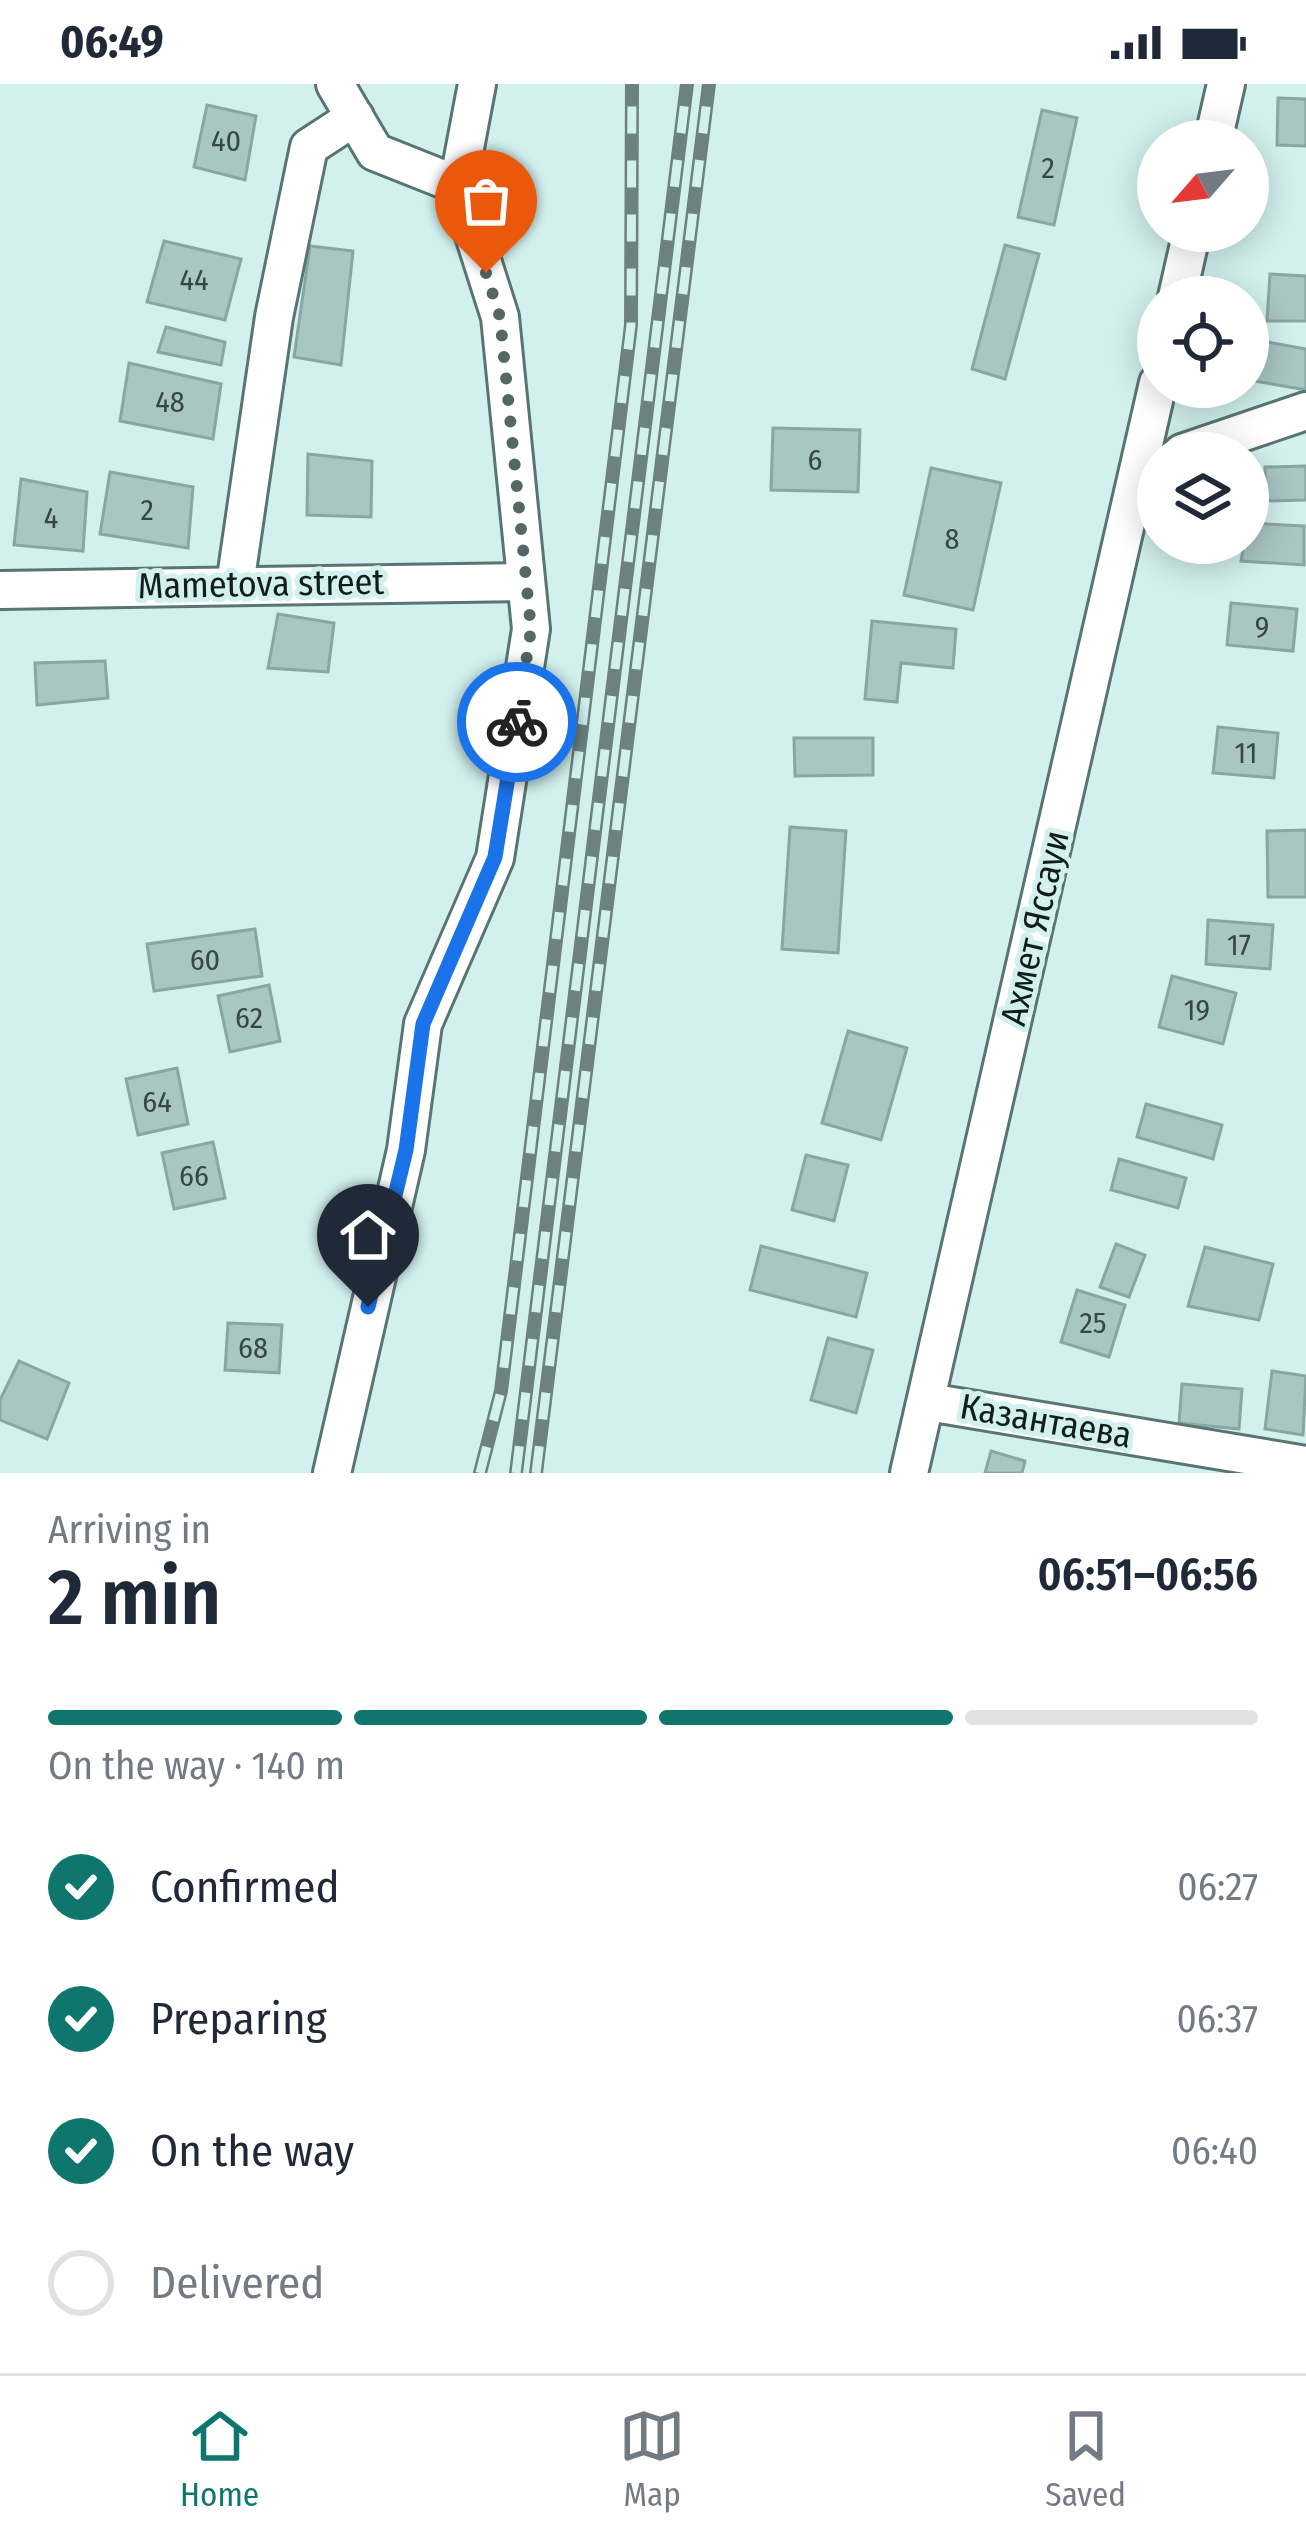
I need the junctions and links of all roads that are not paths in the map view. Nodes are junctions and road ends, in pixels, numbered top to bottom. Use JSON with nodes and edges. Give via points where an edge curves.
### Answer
{"nodes":[{"id":1,"x":335,"y":84,"type":"edge"},
{"id":2,"x":1226,"y":84,"type":"edge"},
{"id":3,"x":476,"y":88,"type":"edge"},
{"id":4,"x":355,"y":117,"type":"junction"},
{"id":5,"x":1218,"y":120,"type":"edge"},
{"id":6,"x":458,"y":185,"type":"junction"},
{"id":7,"x":1306,"y":411,"type":"edge"},
{"id":8,"x":1244,"y":432,"type":"edge"},
{"id":9,"x":1137,"y":512,"type":"edge"},
{"id":10,"x":522,"y":582,"type":"junction"},
{"id":11,"x":236,"y":585,"type":"junction"},
{"id":12,"x":0,"y":590,"type":"edge"},
{"id":13,"x":928,"y":1402,"type":"junction"},
{"id":14,"x":1306,"y":1465,"type":"edge"},
{"id":15,"x":332,"y":1473,"type":"edge"},
{"id":16,"x":909,"y":1473,"type":"edge"}],
"edges":[{"from":1,"to":4,"type":"street"},
{"from":2,"to":5,"type":"street"},
{"from":3,"to":6,"type":"street"},
{"from":4,"to":6,"type":"street","via":[[376,152]]},
{"from":4,"to":11,"type":"street","via":[[309,147],[274,317]]},
{"from":6,"to":10,"type":"street","via":[[500,317]]},
{"from":7,"to":8,"type":"street"},
{"from":9,"to":13,"type":"street","name":"Ахмет Яссауи"},
{"from":10,"to":11,"type":"street","name":"Mametova street"},
{"from":10,"to":15,"type":"street","via":[[531,629],[495,857],[423,1024],[406,1150]]},
{"from":11,"to":12,"type":"street","name":"Mametova street"},
{"from":13,"to":14,"type":"street","name":"Казантаева"},
{"from":13,"to":16,"type":"street","name":"Ахмет Яссауи"}]}
